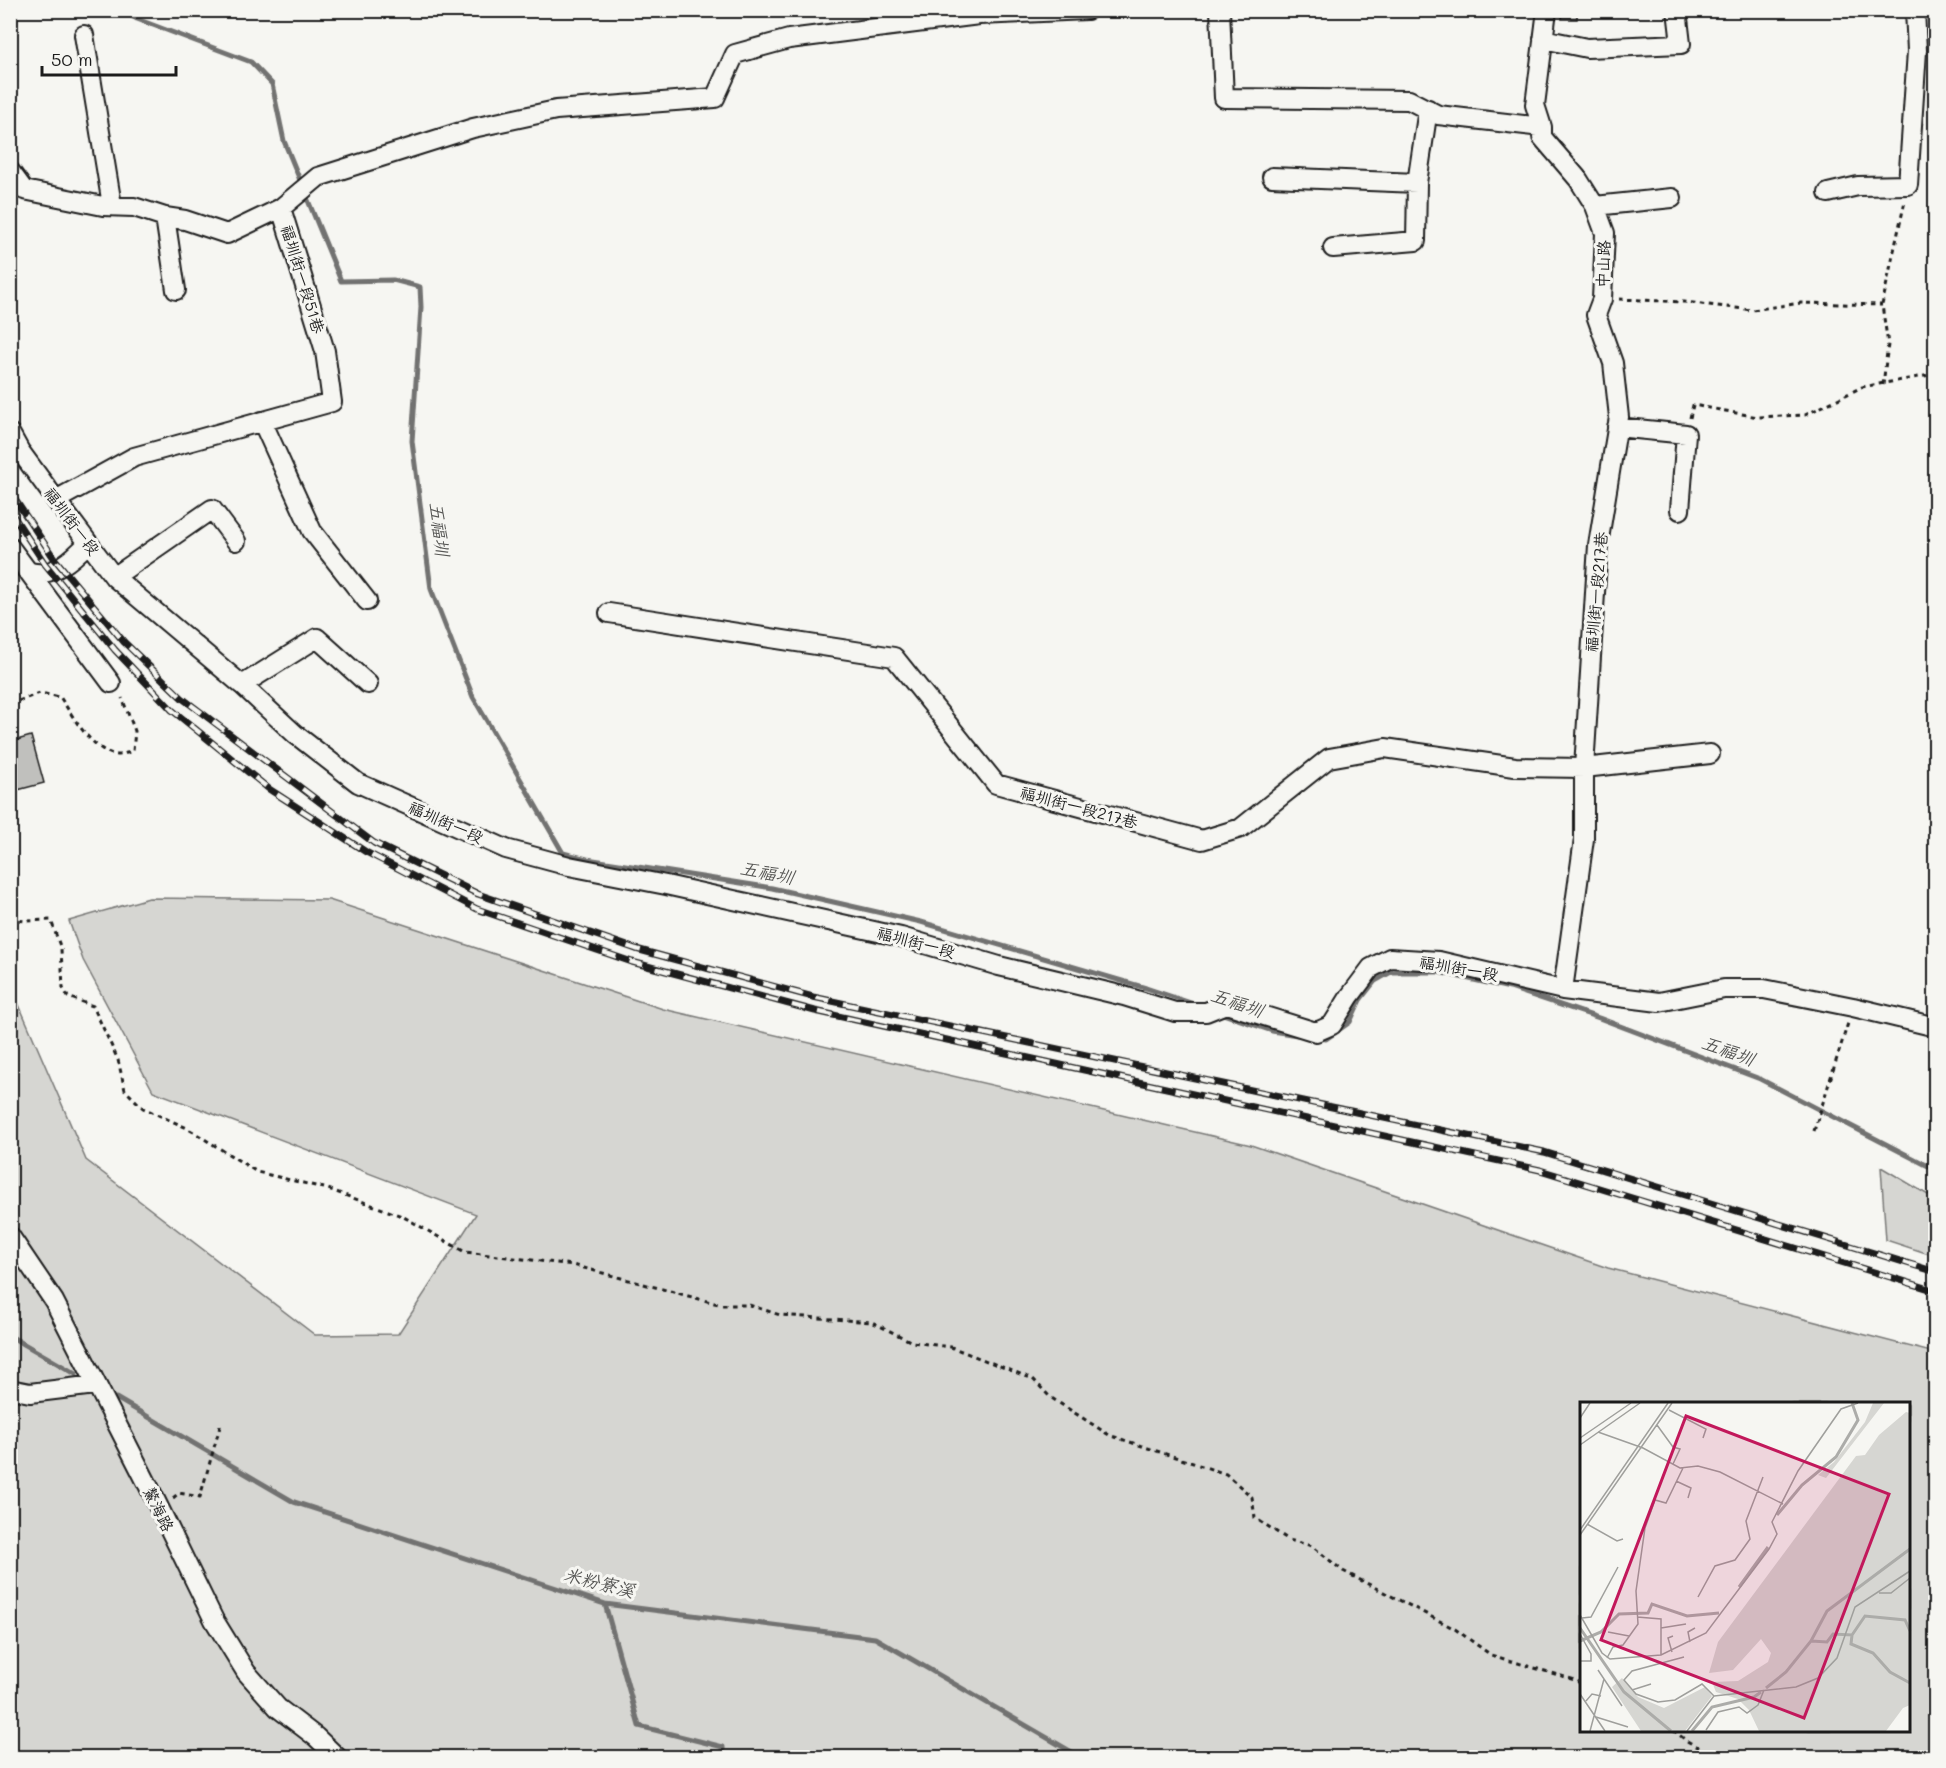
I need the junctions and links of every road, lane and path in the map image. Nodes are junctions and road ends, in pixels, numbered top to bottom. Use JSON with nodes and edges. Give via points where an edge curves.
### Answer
{"nodes":[{"id":1,"x":1087,"y":10,"type":"edge"},
{"id":2,"x":1220,"y":10,"type":"edge"},
{"id":3,"x":1547,"y":10,"type":"edge"},
{"id":4,"x":1677,"y":10,"type":"edge"},
{"id":5,"x":1915,"y":10,"type":"edge"},
{"id":6,"x":84,"y":35,"type":"dead end"},
{"id":7,"x":1543,"y":39,"type":"junction"},
{"id":8,"x":1428,"y":110,"type":"junction"},
{"id":9,"x":1542,"y":127,"type":"junction"},
{"id":10,"x":10,"y":171,"type":"edge"},
{"id":11,"x":1272,"y":177,"type":"dead end"},
{"id":12,"x":1417,"y":183,"type":"junction"},
{"id":13,"x":1908,"y":184,"type":"junction"},
{"id":14,"x":1828,"y":193,"type":"dead end"},
{"id":15,"x":1672,"y":198,"type":"dead end"},
{"id":16,"x":112,"y":205,"type":"junction"},
{"id":17,"x":1595,"y":206,"type":"junction"},
{"id":18,"x":281,"y":208,"type":"junction"},
{"id":19,"x":165,"y":217,"type":"junction"},
{"id":20,"x":1334,"y":248,"type":"dead end"},
{"id":21,"x":176,"y":290,"type":"dead end"},
{"id":22,"x":1602,"y":298,"type":"junction"},
{"id":23,"x":1882,"y":305,"type":"junction"},
{"id":24,"x":1935,"y":374,"type":"edge"},
{"id":25,"x":1883,"y":385,"type":"junction"},
{"id":26,"x":262,"y":421,"type":"junction"},
{"id":27,"x":1618,"y":422,"type":"junction"},
{"id":28,"x":10,"y":433,"type":"edge"},
{"id":29,"x":1686,"y":434,"type":"junction"},
{"id":30,"x":56,"y":500,"type":"junction"},
{"id":31,"x":1680,"y":510,"type":"dead end"},
{"id":32,"x":236,"y":541,"type":"dead end"},
{"id":33,"x":88,"y":543,"type":"junction"},
{"id":34,"x":10,"y":547,"type":"edge"},
{"id":35,"x":26,"y":570,"type":"junction"},
{"id":36,"x":114,"y":577,"type":"junction"},
{"id":37,"x":367,"y":601,"type":"dead end"},
{"id":38,"x":609,"y":613,"type":"dead end"},
{"id":39,"x":111,"y":683,"type":"joint"},
{"id":40,"x":368,"y":684,"type":"dead end"},
{"id":41,"x":242,"y":685,"type":"junction"},
{"id":42,"x":10,"y":704,"type":"edge"},
{"id":43,"x":1710,"y":754,"type":"dead end"},
{"id":44,"x":1584,"y":768,"type":"junction"},
{"id":45,"x":10,"y":919,"type":"edge"},
{"id":46,"x":1563,"y":990,"type":"junction"},
{"id":47,"x":1853,"y":1007,"type":"junction"},
{"id":48,"x":1935,"y":1027,"type":"edge"},
{"id":49,"x":1935,"y":1066,"type":"edge"},
{"id":50,"x":1930,"y":1078,"type":"dead end"},
{"id":51,"x":1814,"y":1131,"type":"dead end"},
{"id":52,"x":10,"y":1236,"type":"edge"},
{"id":53,"x":95,"y":1385,"type":"junction"},
{"id":54,"x":10,"y":1389,"type":"edge"},
{"id":55,"x":221,"y":1423,"type":"dead end"},
{"id":56,"x":172,"y":1500,"type":"dead end"},
{"id":57,"x":1580,"y":1683,"type":"edge"},
{"id":58,"x":1674,"y":1732,"type":"edge"},
{"id":59,"x":338,"y":1758,"type":"edge"},
{"id":60,"x":1718,"y":1758,"type":"edge"}],
"edges":[{"from":1,"to":18,"type":"street","via":[[979,15],[789,39],[735,54],[715,98],[556,110],[472,128],[318,177]]},
{"from":2,"to":8,"type":"street","via":[[1224,98],[1408,100]]},
{"from":3,"to":7,"type":"street","name":"中山路"},
{"from":4,"to":7,"type":"street","via":[[1681,44],[1587,48]]},
{"from":5,"to":13,"type":"street","via":[[1917,51]]},
{"from":6,"to":16,"type":"street"},
{"from":7,"to":9,"type":"street","name":"中山路","via":[[1535,105]]},
{"from":8,"to":9,"type":"street","via":[[1438,115]]},
{"from":8,"to":12,"type":"street"},
{"from":9,"to":17,"type":"street","name":"中山路","via":[[1542,136]]},
{"from":10,"to":16,"type":"street","name":"福圳街一段51巷","via":[[24,190]]},
{"from":11,"to":12,"type":"street"},
{"from":12,"to":20,"type":"street","via":[[1416,242]]},
{"from":13,"to":14,"type":"street","via":[[1858,186]]},
{"from":13,"to":23,"type":"path"},
{"from":15,"to":17,"type":"street"},
{"from":16,"to":19,"type":"street","name":"福圳街一段51巷"},
{"from":17,"to":22,"type":"street","name":"中山路","via":[[1605,233]]},
{"from":18,"to":19,"type":"street","name":"福圳街一段51巷","via":[[227,234]]},
{"from":18,"to":26,"type":"street","name":"福圳街一段51巷","via":[[325,351],[332,402]]},
{"from":19,"to":21,"type":"street"},
{"from":22,"to":23,"type":"path","via":[[1752,310],[1801,303]]},
{"from":22,"to":27,"type":"street","name":"中山路","via":[[1596,315],[1613,363]]},
{"from":23,"to":25,"type":"path","via":[[1888,344]]},
{"from":24,"to":25,"type":"path"},
{"from":25,"to":29,"type":"path","via":[[1862,387],[1805,416],[1758,417],[1693,405]]},
{"from":26,"to":30,"type":"street","name":"福圳街一段51巷","via":[[134,457]]},
{"from":26,"to":37,"type":"street","via":[[312,531]]},
{"from":27,"to":29,"type":"street"},
{"from":27,"to":44,"type":"street","name":"福圳街一段217巷","via":[[1598,545]]},
{"from":28,"to":30,"type":"street","name":"福圳街一段"},
{"from":29,"to":31,"type":"street"},
{"from":30,"to":33,"type":"street","name":"福圳街一段"},
{"from":32,"to":36,"type":"street","via":[[212,509]]},
{"from":33,"to":35,"type":"street","via":[[73,559],[45,573]]},
{"from":33,"to":36,"type":"street","name":"福圳街一段"},
{"from":34,"to":35,"type":"street"},
{"from":35,"to":39,"type":"street"},
{"from":36,"to":41,"type":"street","name":"福圳街一段"},
{"from":38,"to":44,"type":"street","name":"福圳街一段217巷","via":[[894,657],[996,784],[1202,840],[1241,828],[1329,758],[1384,748],[1515,767]]},
{"from":39,"to":42,"type":"path","via":[[121,695],[135,731],[133,751],[120,755],[102,750],[81,729],[60,697],[40,693]]},
{"from":40,"to":41,"type":"street","via":[[317,638]]},
{"from":41,"to":46,"type":"street","name":"福圳街一段","via":[[295,734],[358,783],[506,849],[901,938],[1175,1012],[1206,1011],[1226,1004],[1316,1032],[1332,1025],[1371,969],[1390,958],[1439,961]]},
{"from":43,"to":44,"type":"street","name":"福圳街一段217巷"},
{"from":44,"to":46,"type":"street","name":"福圳街一段217巷","via":[[1584,839]]},
{"from":45,"to":57,"type":"path","via":[[51,920],[61,949],[63,988],[68,998],[93,1006],[118,1060],[125,1090],[143,1108],[187,1128],[257,1172],[328,1189],[402,1216],[465,1252],[573,1265],[722,1305],[749,1305],[780,1315],[872,1322],[912,1342],[951,1347],[1033,1379],[1050,1397],[1109,1435],[1226,1474],[1252,1497],[1256,1518],[1289,1540],[1312,1546],[1343,1571],[1455,1629],[1491,1655]]},
{"from":46,"to":47,"type":"street","name":"福圳街一段","via":[[1659,1002],[1724,989],[1764,989]]},
{"from":47,"to":48,"type":"street","name":"福圳街一段"},
{"from":47,"to":51,"type":"path"},
{"from":49,"to":50,"type":"path"},
{"from":52,"to":53,"type":"street","name":"鰲海路","via":[[54,1301]]},
{"from":53,"to":54,"type":"street","via":[[30,1393]]},
{"from":53,"to":59,"type":"street","name":"鰲海路","via":[[214,1620],[246,1672],[278,1708]]},
{"from":55,"to":56,"type":"path","via":[[200,1497],[179,1493]]},
{"from":58,"to":60,"type":"path"}]}
